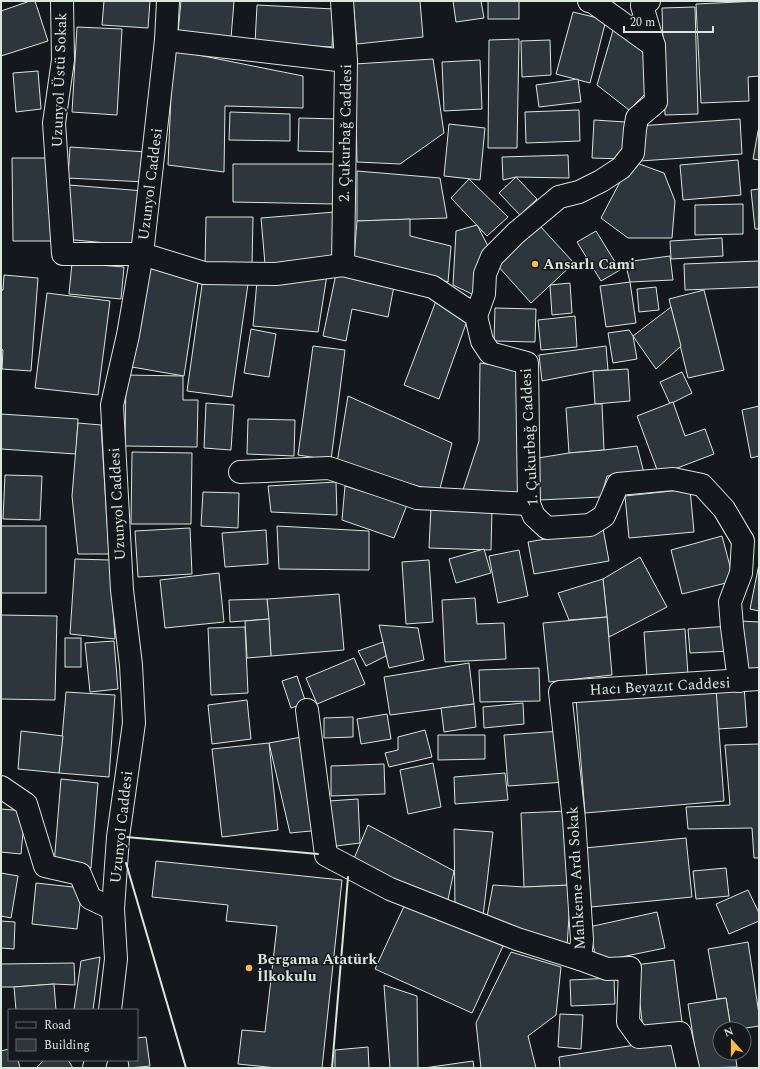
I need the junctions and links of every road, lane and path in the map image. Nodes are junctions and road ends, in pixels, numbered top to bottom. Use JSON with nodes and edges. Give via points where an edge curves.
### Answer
{"nodes":[{"id":1,"x":62,"y":1,"type":"edge"},
{"id":2,"x":168,"y":1,"type":"edge"},
{"id":3,"x":342,"y":1,"type":"edge"},
{"id":4,"x":589,"y":1,"type":"edge"},
{"id":5,"x":649,"y":1,"type":"edge"},
{"id":6,"x":166,"y":40,"type":"junction"},
{"id":7,"x":654,"y":46,"type":"junction"},
{"id":8,"x":346,"y":61,"type":"junction"},
{"id":9,"x":142,"y":254,"type":"junction"},
{"id":10,"x":343,"y":265,"type":"junction"},
{"id":11,"x":476,"y":316,"type":"junction"},
{"id":12,"x":240,"y":472,"type":"dead end"},
{"id":13,"x":529,"y":504,"type":"junction"},
{"id":14,"x":749,"y":680,"type":"edge"},
{"id":15,"x":560,"y":692,"type":"joint"},
{"id":16,"x":307,"y":710,"type":"dead end"},
{"id":17,"x":1,"y":787,"type":"edge"},
{"id":18,"x":113,"y":909,"type":"junction"},
{"id":19,"x":580,"y":959,"type":"junction"},
{"id":20,"x":110,"y":1009,"type":"edge"},
{"id":21,"x":688,"y":1068,"type":"edge"}],
"edges":[{"from":1,"to":9,"type":"street","name":"Uzunyol Üstü Sokak","via":[[63,60],[54,123],[63,254]]},
{"from":2,"to":6,"type":"street","name":"Uzunyol Caddesi"},
{"from":3,"to":8,"type":"street","name":"2. Çukurbağ Caddesi"},
{"from":4,"to":7,"type":"street"},
{"from":5,"to":7,"type":"street","via":[[642,6]]},
{"from":6,"to":8,"type":"street"},
{"from":6,"to":9,"type":"street","name":"Uzunyol Caddesi"},
{"from":7,"to":11,"type":"street","via":[[656,102],[637,118],[633,152],[621,168],[600,181],[579,192],[559,197],[492,257],[485,274],[484,294]]},
{"from":8,"to":10,"type":"street","name":"2. Çukurbağ Caddesi"},
{"from":9,"to":10,"type":"street","via":[[204,273],[276,274]]},
{"from":9,"to":18,"type":"street","name":"Uzunyol Caddesi","via":[[128,335],[112,405],[122,590],[131,665],[134,723],[118,837]]},
{"from":10,"to":11,"type":"street","via":[[433,287]]},
{"from":11,"to":13,"type":"street","name":"1. Çukurbağ Caddesi","via":[[482,340],[490,353],[527,363]]},
{"from":12,"to":13,"type":"street","via":[[329,468],[417,498]]},
{"from":13,"to":14,"type":"street","name":"1. Çukurbağ Caddesi","via":[[534,516],[547,528],[590,525],[604,516],[618,484],[673,479],[702,485],[724,509],[743,541],[741,573],[730,602]]},
{"from":14,"to":15,"type":"street","name":"Hacı Beyazıt Caddesi"},
{"from":15,"to":19,"type":"street","name":"Mahkeme Ardı Sokak","via":[[574,819],[582,940]]},
{"from":16,"to":19,"type":"street","via":[[326,855],[390,889],[517,939]]},
{"from":17,"to":18,"type":"street","via":[[26,804],[45,866],[80,874],[90,898]]},
{"from":18,"to":20,"type":"street","name":"Uzunyol Caddesi","via":[[116,959]]},
{"from":19,"to":21,"type":"street","name":"Mahkeme Ardı Sokak","via":[[607,969],[630,968],[628,1022],[639,1037],[680,1033]]}]}
